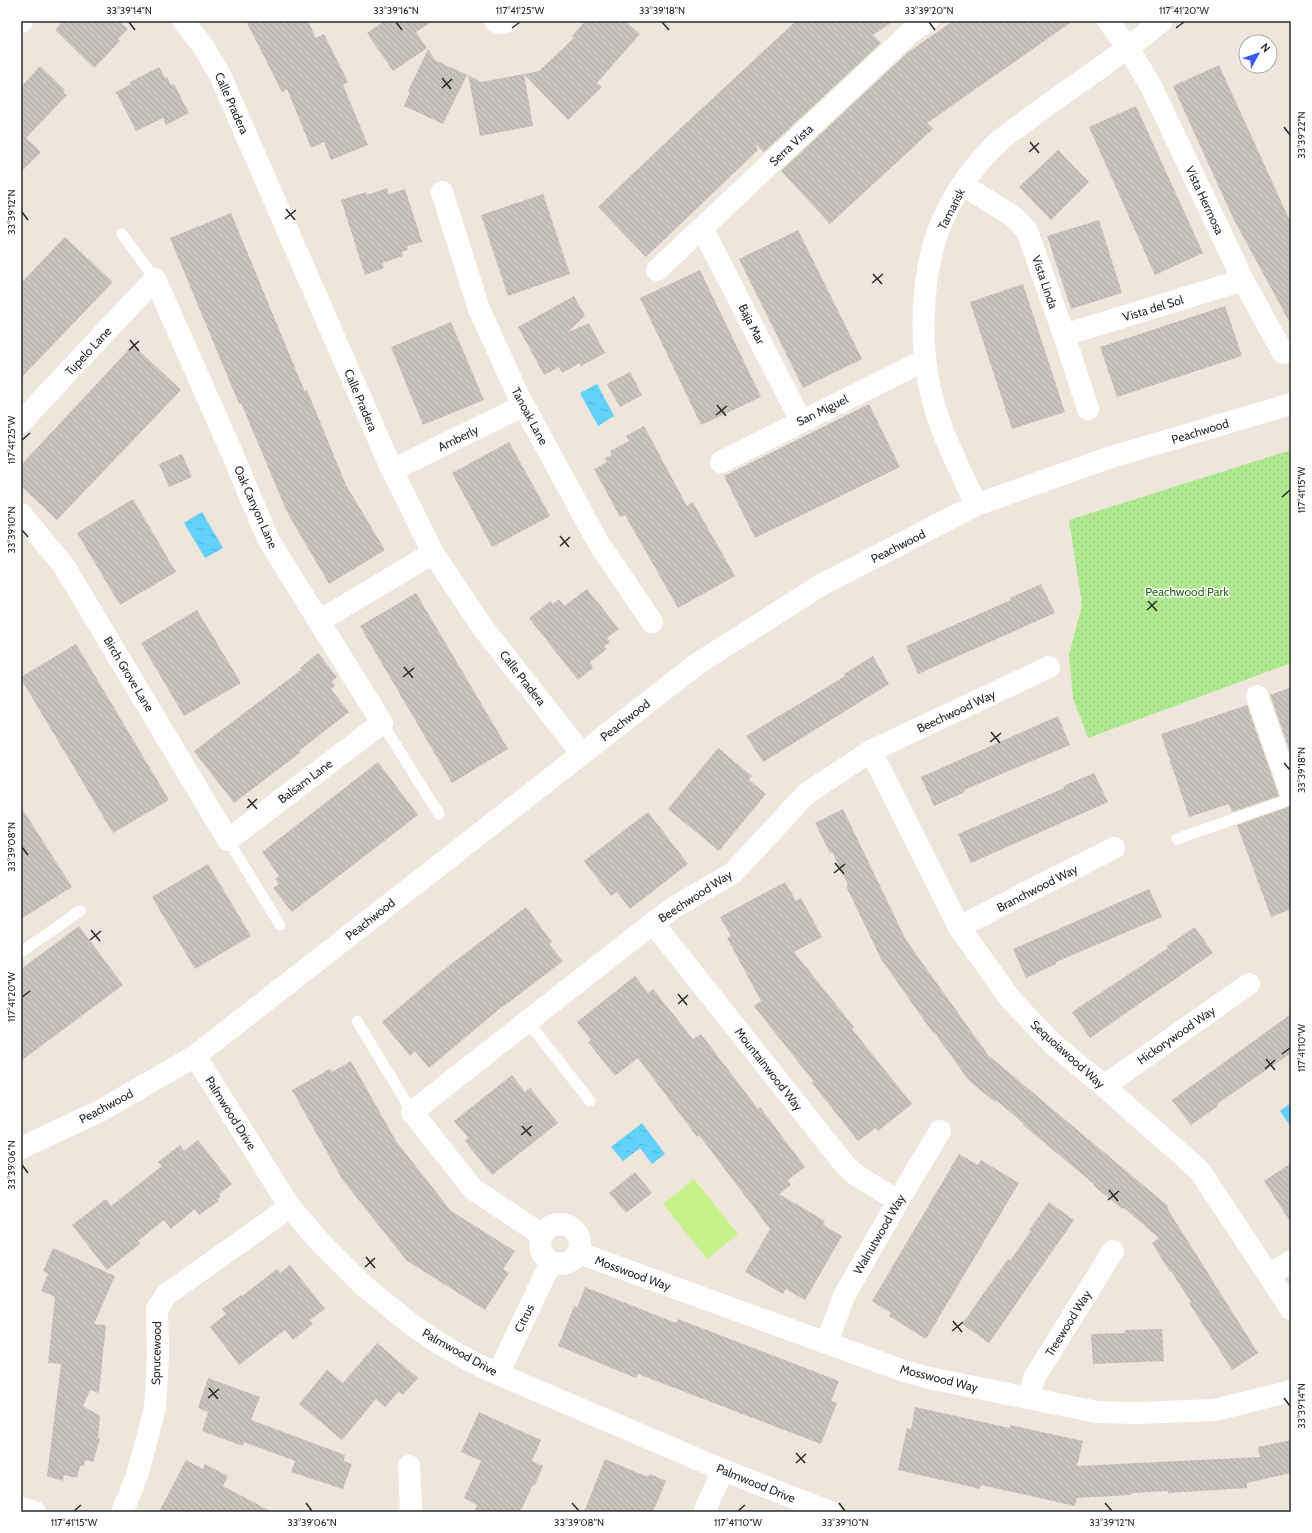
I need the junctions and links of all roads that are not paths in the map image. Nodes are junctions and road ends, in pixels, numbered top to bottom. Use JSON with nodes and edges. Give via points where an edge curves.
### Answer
{"nodes":[{"id":1,"x":183,"y":21,"type":"edge"},
{"id":2,"x":927,"y":21,"type":"edge"},
{"id":3,"x":1108,"y":21,"type":"edge"},
{"id":4,"x":1162,"y":21,"type":"edge"},
{"id":5,"x":1128,"y":48,"type":"junction"},
{"id":6,"x":963,"y":185,"type":"junction"},
{"id":7,"x":442,"y":192,"type":"dead end"},
{"id":8,"x":702,"y":228,"type":"junction"},
{"id":9,"x":122,"y":234,"type":"dead end"},
{"id":10,"x":657,"y":270,"type":"dead end"},
{"id":11,"x":155,"y":279,"type":"junction"},
{"id":12,"x":1242,"y":280,"type":"junction"},
{"id":13,"x":1064,"y":335,"type":"junction"},
{"id":14,"x":1283,"y":352,"type":"dead end"},
{"id":15,"x":925,"y":360,"type":"junction"},
{"id":16,"x":1291,"y":404,"type":"edge"},
{"id":17,"x":523,"y":406,"type":"junction"},
{"id":18,"x":1088,"y":409,"type":"dead end"},
{"id":19,"x":801,"y":421,"type":"junction"},
{"id":20,"x":21,"y":422,"type":"edge"},
{"id":21,"x":721,"y":462,"type":"dead end"},
{"id":22,"x":392,"y":470,"type":"junction"},
{"id":23,"x":976,"y":505,"type":"junction"},
{"id":24,"x":21,"y":514,"type":"edge"},
{"id":25,"x":433,"y":553,"type":"junction"},
{"id":26,"x":319,"y":621,"type":"junction"},
{"id":27,"x":652,"y":622,"type":"dead end"},
{"id":28,"x":1049,"y":667,"type":"dead end"},
{"id":29,"x":1257,"y":696,"type":"dead end"},
{"id":30,"x":382,"y":723,"type":"junction"},
{"id":31,"x":871,"y":750,"type":"junction"},
{"id":32,"x":582,"y":754,"type":"junction"},
{"id":33,"x":1291,"y":792,"type":"edge"},
{"id":34,"x":1291,"y":799,"type":"edge"},
{"id":35,"x":439,"y":814,"type":"dead end"},
{"id":36,"x":1177,"y":839,"type":"dead end"},
{"id":37,"x":228,"y":840,"type":"junction"},
{"id":38,"x":1114,"y":848,"type":"dead end"},
{"id":39,"x":80,"y":910,"type":"dead end"},
{"id":40,"x":653,"y":923,"type":"junction"},
{"id":41,"x":280,"y":925,"type":"dead end"},
{"id":42,"x":959,"y":927,"type":"junction"},
{"id":43,"x":21,"y":952,"type":"edge"},
{"id":44,"x":1249,"y":984,"type":"dead end"},
{"id":45,"x":357,"y":1021,"type":"dead end"},
{"id":46,"x":528,"y":1022,"type":"junction"},
{"id":47,"x":195,"y":1056,"type":"junction"},
{"id":48,"x":1104,"y":1086,"type":"junction"},
{"id":49,"x":590,"y":1101,"type":"dead end"},
{"id":50,"x":412,"y":1112,"type":"junction"},
{"id":51,"x":940,"y":1131,"type":"dead end"},
{"id":52,"x":21,"y":1148,"type":"edge"},
{"id":53,"x":898,"y":1201,"type":"junction"},
{"id":54,"x":290,"y":1207,"type":"junction"},
{"id":55,"x":542,"y":1235,"type":"junction"},
{"id":56,"x":1113,"y":1251,"type":"dead end"},
{"id":57,"x":579,"y":1253,"type":"junction"},
{"id":58,"x":1291,"y":1261,"type":"edge"},
{"id":59,"x":551,"y":1262,"type":"junction"},
{"id":60,"x":1269,"y":1275,"type":"junction"},
{"id":61,"x":1291,"y":1308,"type":"edge"},
{"id":62,"x":827,"y":1342,"type":"junction"},
{"id":63,"x":498,"y":1374,"type":"junction"},
{"id":64,"x":1291,"y":1391,"type":"edge"},
{"id":65,"x":1029,"y":1398,"type":"junction"},
{"id":66,"x":409,"y":1466,"type":"dead end"},
{"id":67,"x":723,"y":1470,"type":"junction"},
{"id":68,"x":21,"y":1508,"type":"edge"},
{"id":69,"x":34,"y":1512,"type":"edge"},
{"id":70,"x":122,"y":1512,"type":"edge"},
{"id":71,"x":410,"y":1512,"type":"edge"},
{"id":72,"x":704,"y":1512,"type":"edge"},
{"id":73,"x":830,"y":1512,"type":"edge"}],
"edges":[{"from":1,"to":22,"type":"street","name":"Calle Pradera","via":[[203,46],[219,73]]},
{"from":2,"to":8,"type":"street","name":"Serra Vista","via":[[911,32]]},
{"from":3,"to":5,"type":"street","name":"Vista Hermosa"},
{"from":4,"to":5,"type":"street","name":"Tamarisk"},
{"from":5,"to":6,"type":"street","name":"Tamarisk","via":[[1042,108],[996,144]]},
{"from":5,"to":12,"type":"street","name":"Vista Hermosa","via":[[1151,86]]},
{"from":6,"to":13,"type":"street","name":"Vista Linda","via":[[1014,217],[1027,231]]},
{"from":6,"to":15,"type":"street","name":"Tamarisk","via":[[941,224],[930,265],[924,320]]},
{"from":7,"to":17,"type":"street","name":"Tanoak Lane","via":[[479,309]]},
{"from":8,"to":10,"type":"street","name":"Serra Vista"},
{"from":8,"to":19,"type":"street","name":"Baja Mar"},
{"from":9,"to":11,"type":"lane"},
{"from":11,"to":20,"type":"street","name":"Tupelo Lane"},
{"from":11,"to":26,"type":"street","name":"Oak Canyon Lane","via":[[268,539]]},
{"from":12,"to":13,"type":"street","name":"Vista del Sol"},
{"from":12,"to":14,"type":"street","name":"Vista Hermosa"},
{"from":13,"to":18,"type":"street","name":"Vista Linda"},
{"from":15,"to":19,"type":"street","name":"San Miguel"},
{"from":15,"to":23,"type":"street","name":"Tamarisk","via":[[931,394],[942,428]]},
{"from":16,"to":23,"type":"street","name":"Peachwood","via":[[1108,458]]},
{"from":17,"to":22,"type":"street","name":"Amberly"},
{"from":17,"to":27,"type":"street","name":"Tanoak Lane","via":[[599,544]]},
{"from":19,"to":21,"type":"street","name":"San Miguel"},
{"from":22,"to":25,"type":"street","name":"Calle Pradera"},
{"from":23,"to":32,"type":"street","name":"Peachwood","via":[[814,589],[697,664]]},
{"from":24,"to":37,"type":"street","name":"Birch Grove Lane","via":[[64,566]]},
{"from":25,"to":26,"type":"street"},
{"from":25,"to":32,"type":"street","name":"Calle Pradera","via":[[483,628]]},
{"from":26,"to":30,"type":"street","name":"Oak Canyon Lane"},
{"from":28,"to":31,"type":"street","name":"Beechwood Way"},
{"from":29,"to":33,"type":"street"},
{"from":30,"to":35,"type":"lane"},
{"from":30,"to":37,"type":"street","name":"Balsam Lane"},
{"from":31,"to":40,"type":"street","name":"Beechwood Way","via":[[806,794],[733,873],[673,908]]},
{"from":31,"to":42,"type":"street","name":"Sequoiawood Way"},
{"from":32,"to":47,"type":"street","name":"Peachwood"},
{"from":34,"to":36,"type":"lane"},
{"from":37,"to":41,"type":"lane"},
{"from":38,"to":42,"type":"street","name":"Branchwood Way"},
{"from":39,"to":43,"type":"lane"},
{"from":40,"to":46,"type":"street","name":"Beechwood Way"},
{"from":40,"to":53,"type":"street","name":"Mountainwood Way","via":[[845,1165],[856,1175]]},
{"from":42,"to":48,"type":"street","name":"Sequoiawood Way","via":[[1011,1000],[1053,1044]]},
{"from":44,"to":48,"type":"street","name":"Hickorywood Way"},
{"from":45,"to":50,"type":"lane"},
{"from":46,"to":49,"type":"lane"},
{"from":46,"to":50,"type":"street","name":"Beechwood Way"},
{"from":47,"to":52,"type":"street","name":"Peachwood","via":[[100,1111]]},
{"from":47,"to":54,"type":"street","name":"Palmwood Drive"},
{"from":48,"to":60,"type":"street","name":"Sequoiawood Way","via":[[1200,1171]]},
{"from":50,"to":55,"type":"street","via":[[474,1190]]},
{"from":51,"to":53,"type":"street","name":"Walnutwood Way"},
{"from":53,"to":62,"type":"street","name":"Walnutwood Way","via":[[844,1296]]},
{"from":54,"to":63,"type":"street","name":"Palmwood Drive","via":[[349,1272],[412,1325],[438,1343]]},
{"from":54,"to":70,"type":"street","name":"Sprucewood","via":[[167,1294],[157,1309],[155,1408],[137,1476]]},
{"from":55,"to":57,"type":"street","via":[[554,1224],[570,1226],[580,1237]]},
{"from":55,"to":59,"type":"street","via":[[541,1250],[545,1258]]},
{"from":56,"to":65,"type":"street","name":"Treewood Way","via":[[1034,1378]]},
{"from":57,"to":59,"type":"street","via":[[567,1264]]},
{"from":57,"to":62,"type":"street","name":"Mosswood Way"},
{"from":58,"to":60,"type":"street"},
{"from":59,"to":63,"type":"street","name":"Citrus"},
{"from":60,"to":61,"type":"street","name":"Sequoiawood Way"},
{"from":62,"to":65,"type":"street","name":"Mosswood Way","via":[[929,1378]]},
{"from":63,"to":67,"type":"street","name":"Palmwood Drive"},
{"from":64,"to":65,"type":"street","name":"Mosswood Way","via":[[1215,1410],[1136,1413],[1097,1412]]},
{"from":66,"to":71,"type":"street"},
{"from":67,"to":72,"type":"street"},
{"from":67,"to":73,"type":"street","name":"Palmwood Drive"},
{"from":68,"to":69,"type":"street"}]}
